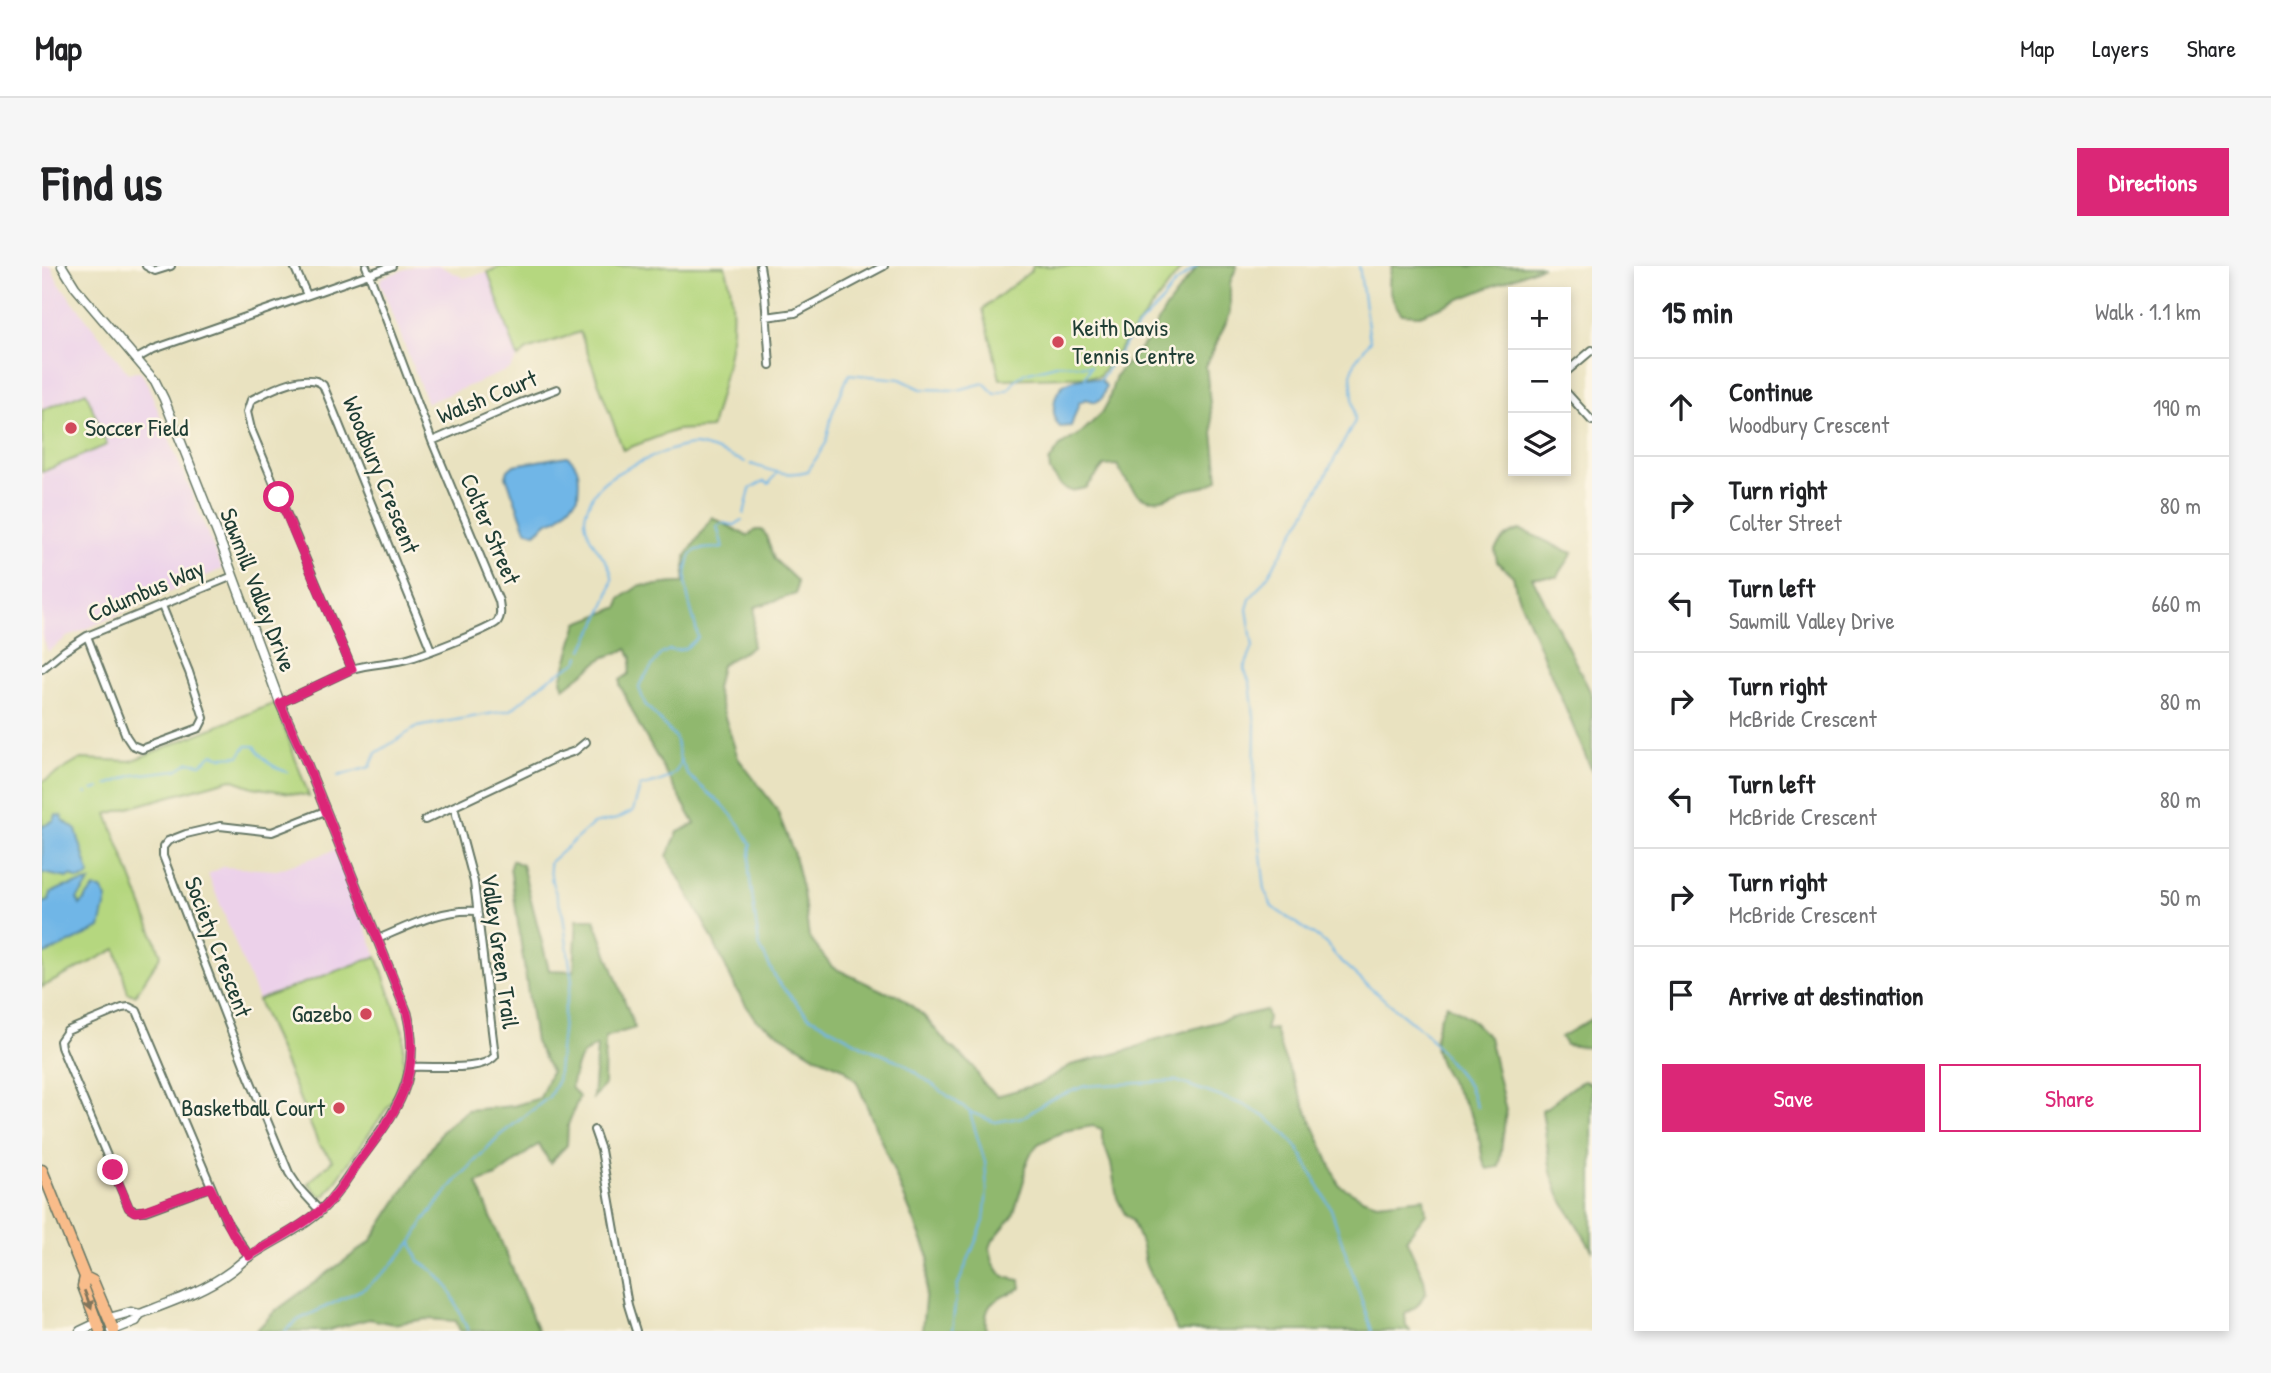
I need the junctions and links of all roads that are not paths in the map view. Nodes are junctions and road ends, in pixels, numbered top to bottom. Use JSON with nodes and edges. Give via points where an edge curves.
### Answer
{"nodes":[{"id":1,"x":62,"y":266,"type":"edge"},
{"id":2,"x":146,"y":266,"type":"edge"},
{"id":3,"x":171,"y":266,"type":"edge"},
{"id":4,"x":294,"y":266,"type":"edge"},
{"id":5,"x":366,"y":266,"type":"edge"},
{"id":6,"x":392,"y":266,"type":"edge"},
{"id":7,"x":760,"y":266,"type":"edge"},
{"id":8,"x":884,"y":266,"type":"edge"},
{"id":9,"x":369,"y":274,"type":"junction"},
{"id":10,"x":307,"y":295,"type":"junction"},
{"id":11,"x":766,"y":317,"type":"junction"},
{"id":12,"x":1592,"y":350,"type":"edge"},
{"id":13,"x":135,"y":359,"type":"junction"},
{"id":14,"x":770,"y":365,"type":"dead end"},
{"id":15,"x":1571,"y":368,"type":"edge"},
{"id":16,"x":557,"y":390,"type":"dead end"},
{"id":17,"x":1571,"y":398,"type":"edge"},
{"id":18,"x":1592,"y":421,"type":"edge"},
{"id":19,"x":432,"y":441,"type":"junction"},
{"id":20,"x":233,"y":576,"type":"junction"},
{"id":21,"x":162,"y":606,"type":"junction"},
{"id":22,"x":88,"y":636,"type":"junction"},
{"id":23,"x":431,"y":650,"type":"junction"},
{"id":24,"x":42,"y":669,"type":"edge"},
{"id":25,"x":352,"y":669,"type":"junction"},
{"id":26,"x":280,"y":703,"type":"junction"},
{"id":27,"x":586,"y":742,"type":"dead end"},
{"id":28,"x":454,"y":807,"type":"junction"},
{"id":29,"x":325,"y":811,"type":"junction"},
{"id":30,"x":425,"y":821,"type":"dead end"},
{"id":31,"x":477,"y":911,"type":"junction"},
{"id":32,"x":378,"y":939,"type":"junction"},
{"id":33,"x":410,"y":1067,"type":"junction"},
{"id":34,"x":594,"y":1130,"type":"dead end"},
{"id":35,"x":42,"y":1170,"type":"edge"},
{"id":36,"x":210,"y":1187,"type":"junction"},
{"id":37,"x":320,"y":1211,"type":"junction"},
{"id":38,"x":249,"y":1256,"type":"junction"},
{"id":39,"x":85,"y":1277,"type":"junction"},
{"id":40,"x":140,"y":1314,"type":"junction"},
{"id":41,"x":109,"y":1318,"type":"junction"},
{"id":42,"x":99,"y":1327,"type":"edge"},
{"id":43,"x":80,"y":1331,"type":"edge"},
{"id":44,"x":113,"y":1331,"type":"edge"},
{"id":45,"x":636,"y":1331,"type":"edge"}],
"edges":[{"from":1,"to":13,"type":"street","name":"Sawmill Valley Drive"},
{"from":2,"to":3,"type":"street","via":[[155,271]]},
{"from":4,"to":10,"type":"street"},
{"from":5,"to":9,"type":"street","name":"Colter Street"},
{"from":6,"to":9,"type":"street"},
{"from":7,"to":11,"type":"street"},
{"from":8,"to":11,"type":"street","via":[[795,313]]},
{"from":9,"to":10,"type":"street"},
{"from":9,"to":19,"type":"street","name":"Colter Street"},
{"from":10,"to":13,"type":"street"},
{"from":11,"to":14,"type":"street"},
{"from":12,"to":15,"type":"street"},
{"from":13,"to":20,"type":"street","name":"Sawmill Valley Drive","via":[[164,399]]},
{"from":16,"to":19,"type":"street","name":"Walsh Court"},
{"from":17,"to":18,"type":"street"},
{"from":19,"to":23,"type":"street","name":"Colter Street","via":[[499,601],[500,614],[487,628]]},
{"from":20,"to":21,"type":"street","name":"Columbus Way"},
{"from":20,"to":26,"type":"street","name":"Sawmill Valley Drive"},
{"from":21,"to":22,"type":"street","name":"Columbus Way"},
{"from":21,"to":22,"type":"street","via":[[204,718],[199,728],[142,749],[132,745]]},
{"from":22,"to":24,"type":"street","name":"Columbus Way"},
{"from":23,"to":25,"type":"street","name":"Colter Street"},
{"from":23,"to":25,"type":"street","name":"Woodbury Crescent","via":[[323,385],[310,379],[279,386],[251,400],[247,412],[251,429]]},
{"from":25,"to":26,"type":"street","name":"Colter Street"},
{"from":26,"to":29,"type":"street","name":"Sawmill Valley Drive"},
{"from":27,"to":28,"type":"street"},
{"from":28,"to":30,"type":"street"},
{"from":28,"to":31,"type":"street","name":"Valley Green Trail"},
{"from":29,"to":32,"type":"street","name":"Sawmill Valley Drive"},
{"from":29,"to":37,"type":"street","name":"Society Crescent","via":[[272,832],[220,827],[186,834],[163,846],[163,856],[284,1162]]},
{"from":31,"to":32,"type":"street","via":[[450,912]]},
{"from":31,"to":33,"type":"street","name":"Valley Green Trail","via":[[495,1056],[478,1066]]},
{"from":32,"to":33,"type":"street","name":"Sawmill Valley Drive","via":[[407,1013],[412,1033]]},
{"from":33,"to":37,"type":"street","name":"Sawmill Valley Drive","via":[[401,1100],[385,1127]]},
{"from":34,"to":45,"type":"street"},
{"from":35,"to":39,"type":"main road"},
{"from":36,"to":36,"type":"street","via":[[137,1011],[122,1008],[67,1031],[61,1047],[129,1208],[145,1210]]},
{"from":36,"to":38,"type":"street"},
{"from":37,"to":38,"type":"street","name":"Sawmill Valley Drive"},
{"from":38,"to":40,"type":"street","name":"Sawmill Valley Drive","via":[[208,1286]]},
{"from":39,"to":41,"type":"main road","via":[[93,1281]]},
{"from":39,"to":42,"type":"main road","one_way":true,"via":[[83,1286]]},
{"from":40,"to":41,"type":"street","name":"Sawmill Valley Drive"},
{"from":40,"to":44,"type":"street","name":"Sawmill Valley Drive"},
{"from":41,"to":42,"type":"street"},
{"from":41,"to":44,"type":"main road"},
{"from":42,"to":43,"type":"street"}]}
